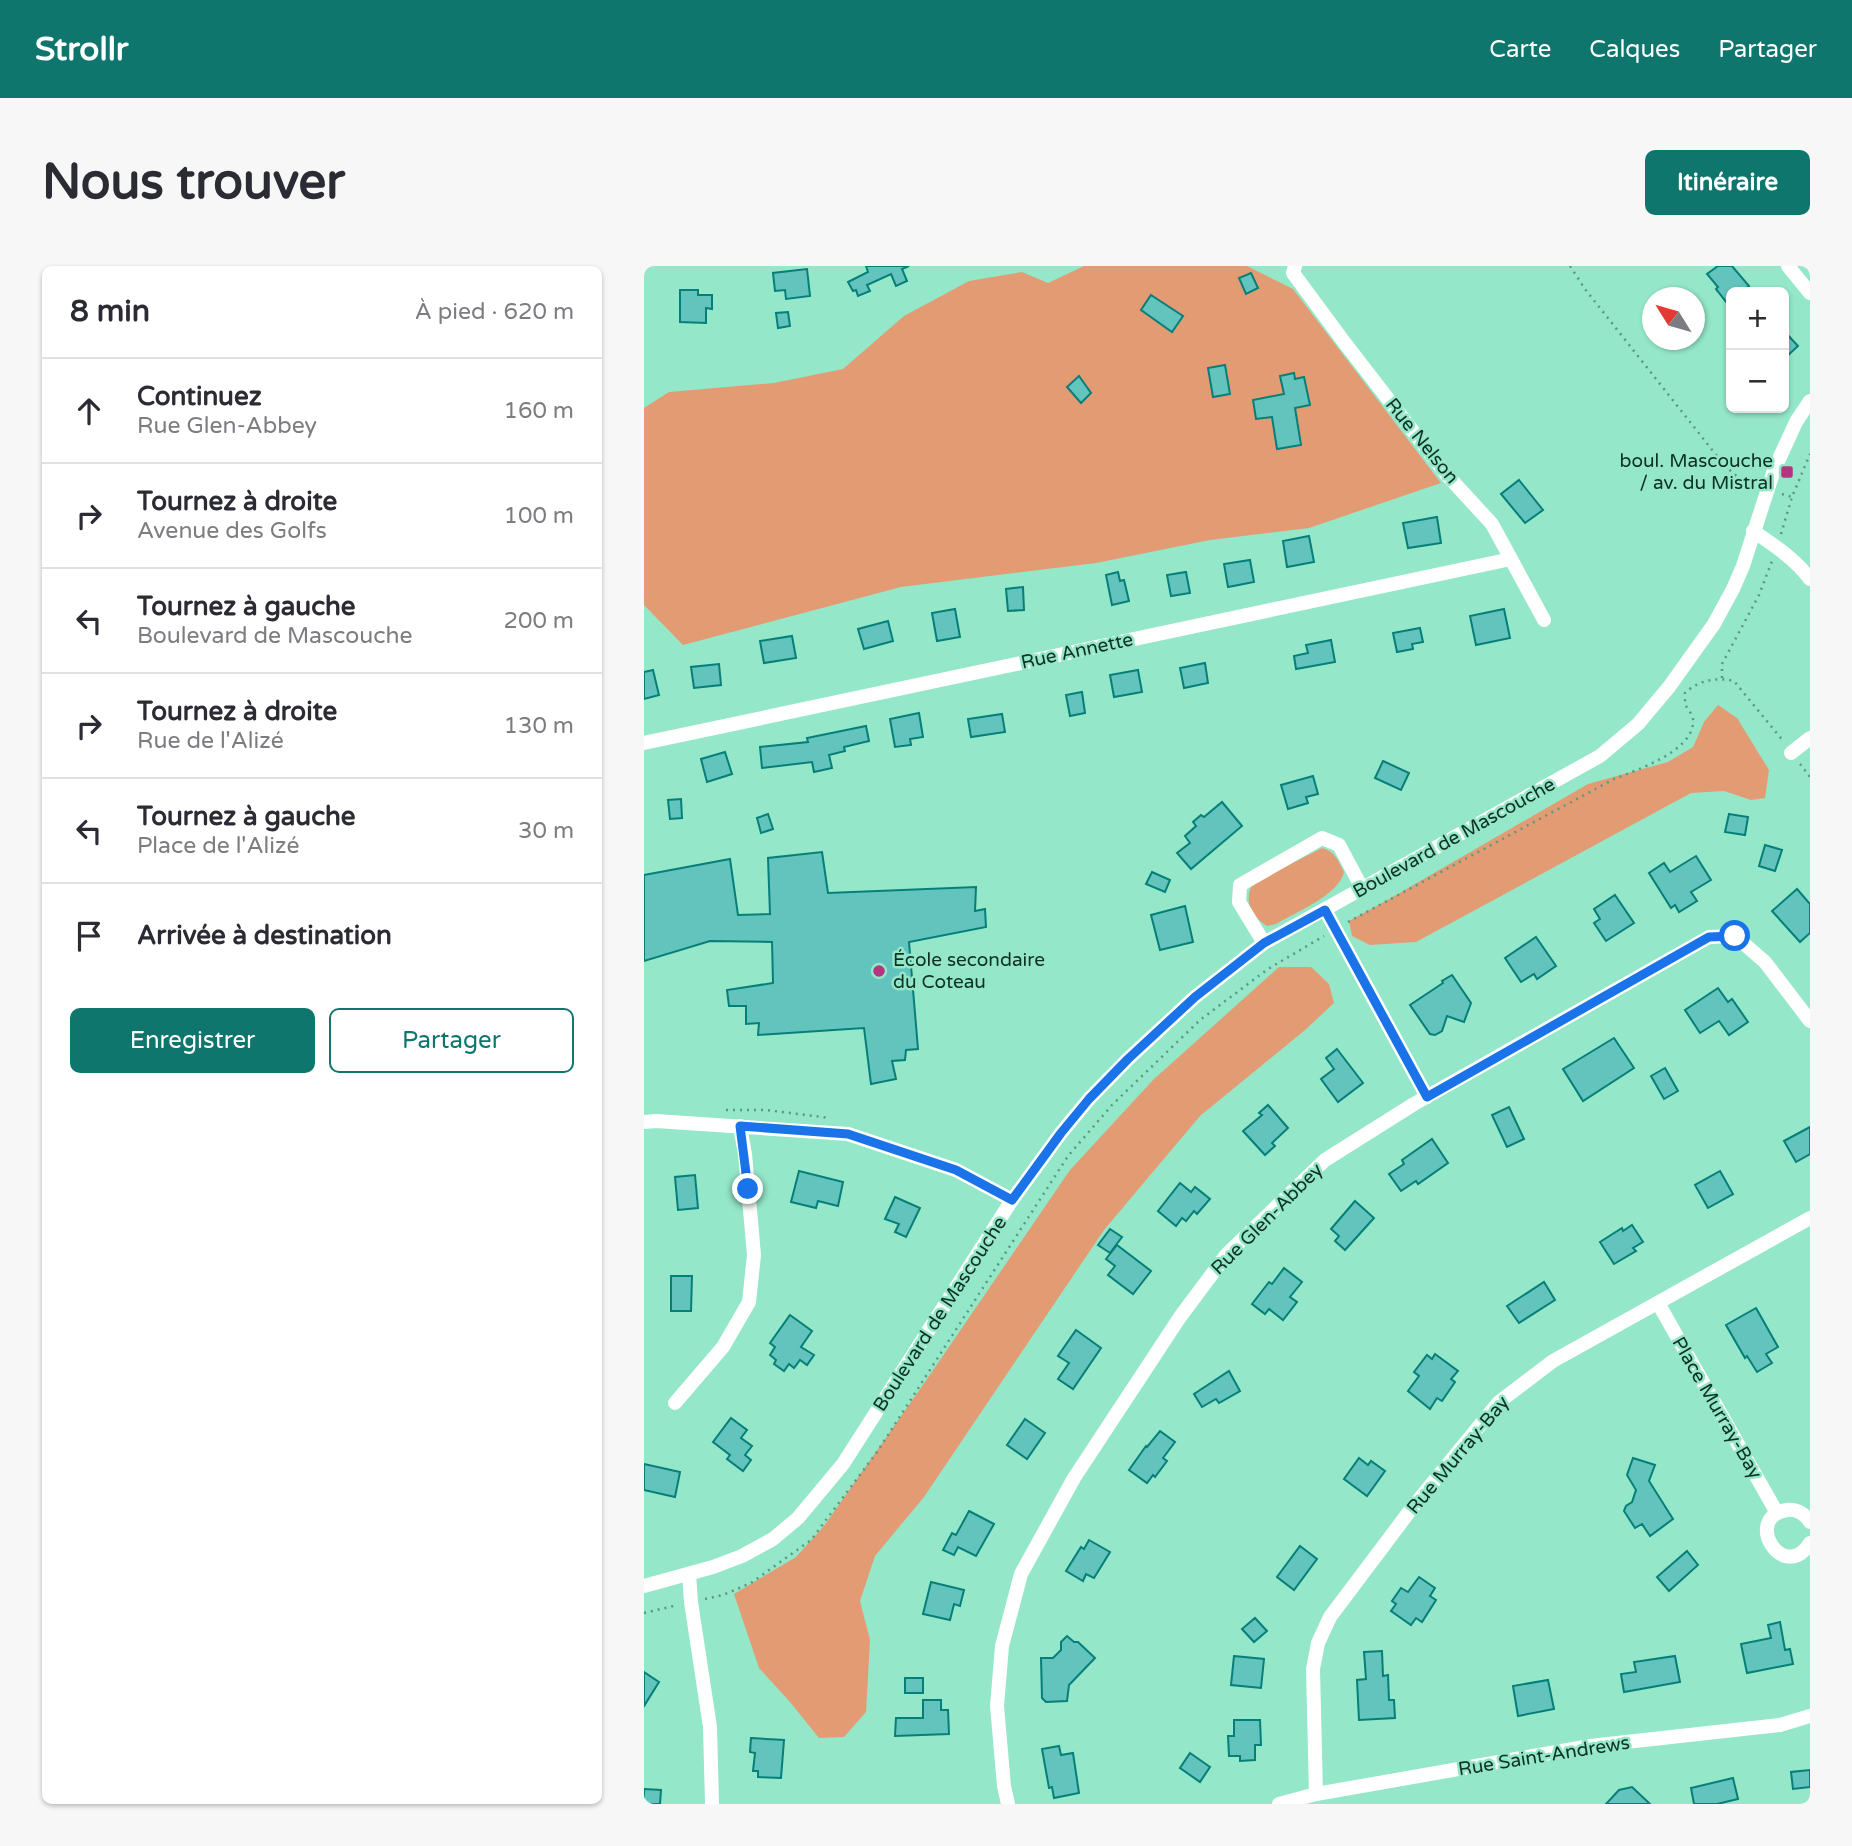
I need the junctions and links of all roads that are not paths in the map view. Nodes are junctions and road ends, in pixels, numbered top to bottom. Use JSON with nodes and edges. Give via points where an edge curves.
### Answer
{"nodes":[{"id":1,"x":1295,"y":266,"type":"edge"},
{"id":2,"x":1788,"y":266,"type":"edge"},
{"id":3,"x":1810,"y":293,"type":"edge"},
{"id":4,"x":1810,"y":401,"type":"edge"},
{"id":5,"x":1753,"y":531,"type":"junction"},
{"id":6,"x":1511,"y":559,"type":"junction"},
{"id":7,"x":1810,"y":579,"type":"edge"},
{"id":8,"x":1544,"y":620,"type":"dead end"},
{"id":9,"x":1810,"y":738,"type":"edge"},
{"id":10,"x":644,"y":743,"type":"edge"},
{"id":11,"x":1791,"y":753,"type":"road end"},
{"id":12,"x":1362,"y":888,"type":"junction"},
{"id":13,"x":1325,"y":910,"type":"junction"},
{"id":14,"x":1264,"y":943,"type":"junction"},
{"id":15,"x":1810,"y":1021,"type":"edge"},
{"id":16,"x":1427,"y":1097,"type":"junction"},
{"id":17,"x":644,"y":1122,"type":"edge"},
{"id":18,"x":740,"y":1126,"type":"junction"},
{"id":19,"x":1012,"y":1200,"type":"junction"},
{"id":20,"x":1810,"y":1218,"type":"edge"},
{"id":21,"x":1657,"y":1303,"type":"junction"},
{"id":22,"x":675,"y":1403,"type":"dead end"},
{"id":23,"x":1777,"y":1513,"type":"junction"},
{"id":24,"x":1810,"y":1522,"type":"edge"},
{"id":25,"x":1810,"y":1543,"type":"edge"},
{"id":26,"x":689,"y":1574,"type":"junction"},
{"id":27,"x":644,"y":1586,"type":"edge"},
{"id":28,"x":1810,"y":1716,"type":"edge"},
{"id":29,"x":1316,"y":1794,"type":"junction"},
{"id":30,"x":712,"y":1804,"type":"edge"},
{"id":31,"x":1008,"y":1804,"type":"edge"},
{"id":32,"x":1279,"y":1804,"type":"edge"}],
"edges":[{"from":1,"to":6,"type":"street","name":"Rue Nelson","via":[[1293,273],[1322,313],[1446,474],[1492,524]]},
{"from":2,"to":3,"type":"street"},
{"from":4,"to":5,"type":"street","name":"Boulevard de Mascouche","via":[[1774,470]]},
{"from":5,"to":7,"type":"street"},
{"from":5,"to":12,"type":"street","name":"Boulevard de Mascouche","via":[[1743,566],[1714,624],[1638,724],[1600,756]]},
{"from":6,"to":8,"type":"street","name":"Rue Nelson"},
{"from":6,"to":10,"type":"street","name":"Rue Annette"},
{"from":9,"to":11,"type":"street"},
{"from":12,"to":13,"type":"street","name":"Boulevard de Mascouche"},
{"from":12,"to":14,"type":"street","via":[[1339,845],[1322,838],[1240,885],[1239,902]]},
{"from":13,"to":14,"type":"street","name":"Boulevard de Mascouche"},
{"from":13,"to":16,"type":"street"},
{"from":14,"to":19,"type":"street","name":"Boulevard de Mascouche","via":[[1195,997],[1128,1059],[1061,1133]]},
{"from":15,"to":16,"type":"street","name":"Rue Glen-Abbey","via":[[1765,962],[1735,936],[1709,937]]},
{"from":16,"to":31,"type":"street","name":"Rue Glen-Abbey","via":[[1325,1160],[1227,1254],[1074,1478],[1021,1574],[1002,1646],[997,1706]]},
{"from":17,"to":18,"type":"street"},
{"from":18,"to":19,"type":"street","via":[[848,1134],[956,1170]]},
{"from":18,"to":22,"type":"street","via":[[754,1255],[749,1302],[723,1347]]},
{"from":19,"to":26,"type":"street","name":"Boulevard de Mascouche","via":[[821,1492],[773,1539],[742,1556]]},
{"from":20,"to":21,"type":"street","name":"Rue Murray-Bay"},
{"from":21,"to":23,"type":"street","name":"Place Murray-Bay"},
{"from":21,"to":29,"type":"street","name":"Rue Murray-Bay","via":[[1553,1361],[1499,1402],[1329,1617],[1313,1669]]},
{"from":23,"to":24,"type":"street","via":[[1800,1512]]},
{"from":23,"to":25,"type":"street","via":[[1767,1532],[1776,1551],[1797,1555]]},
{"from":26,"to":27,"type":"street","name":"Boulevard de Mascouche"},
{"from":26,"to":30,"type":"street","via":[[710,1727]]},
{"from":28,"to":29,"type":"street","name":"Rue Saint-Andrews","via":[[1780,1725],[1590,1746]]},
{"from":29,"to":32,"type":"street","name":"Rue Saint-Andrews"}]}
